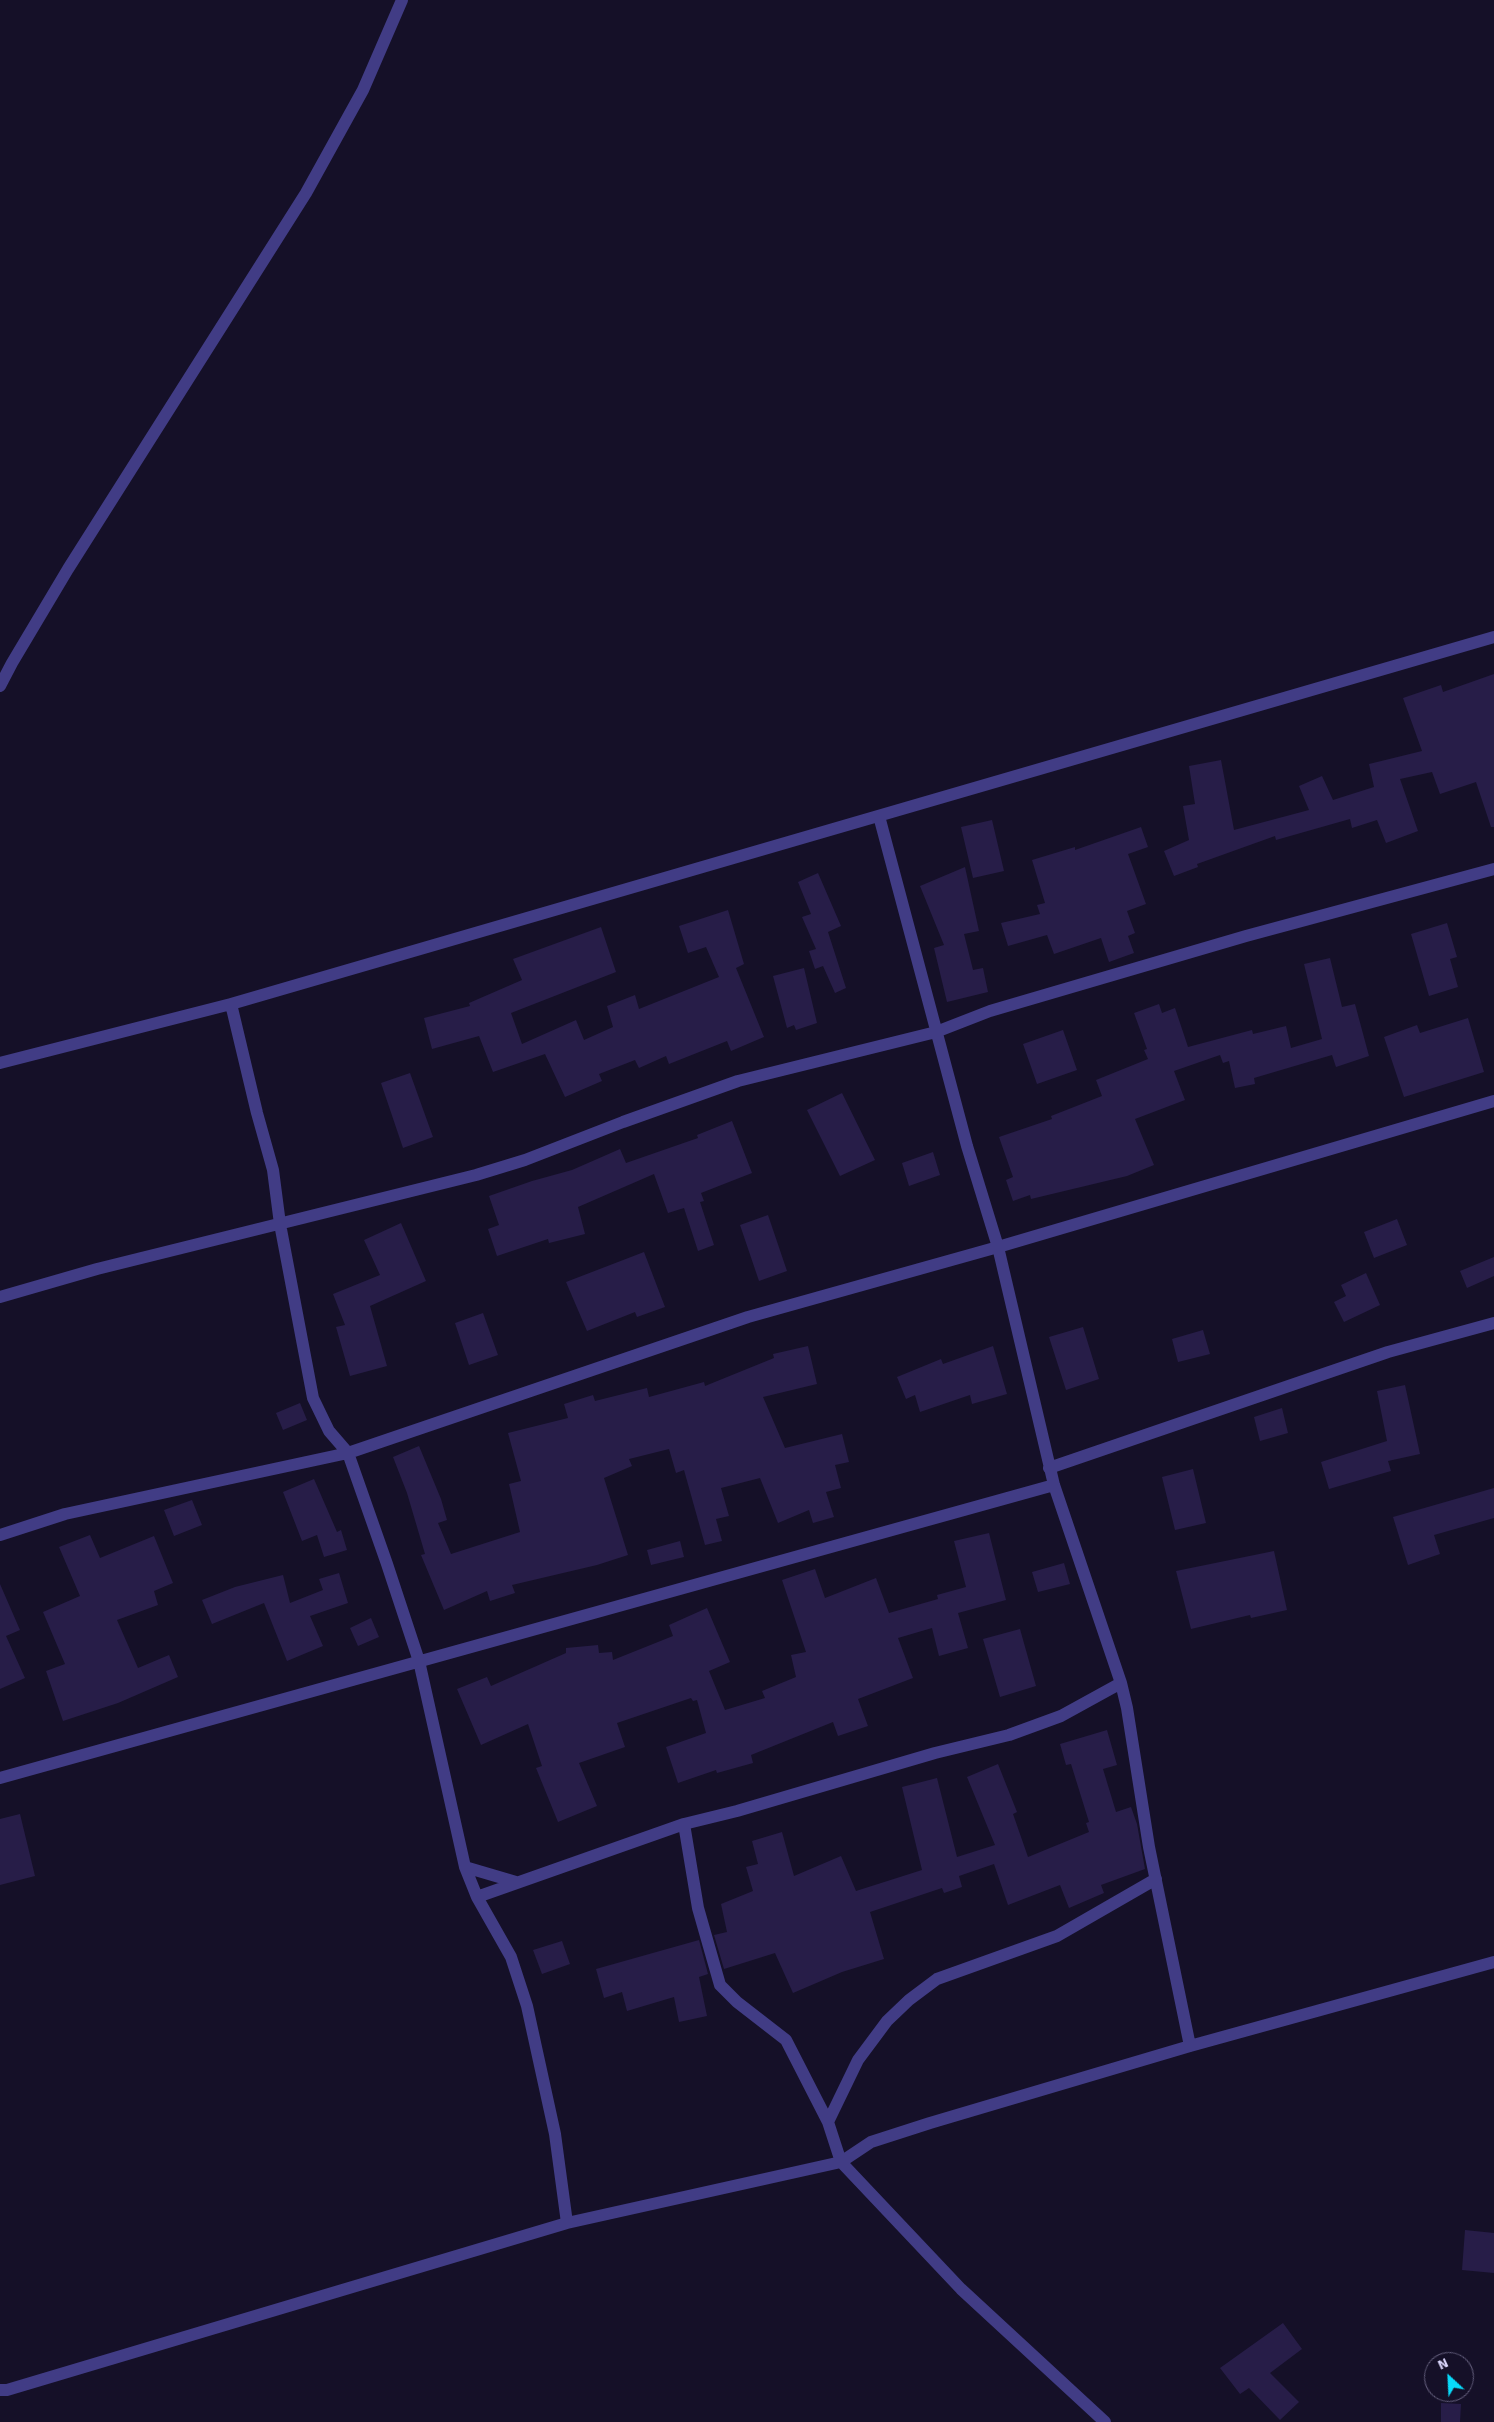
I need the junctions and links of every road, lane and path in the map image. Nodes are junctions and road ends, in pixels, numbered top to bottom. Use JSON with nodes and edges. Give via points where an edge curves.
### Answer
{"nodes":[{"id":1,"x":402,"y":0,"type":"edge"},
{"id":2,"x":1494,"y":636,"type":"edge"},
{"id":3,"x":0,"y":686,"type":"edge"},
{"id":4,"x":879,"y":816,"type":"junction"},
{"id":5,"x":1494,"y":869,"type":"edge"},
{"id":6,"x":231,"y":1004,"type":"junction"},
{"id":7,"x":936,"y":1032,"type":"junction"},
{"id":8,"x":0,"y":1063,"type":"edge"},
{"id":9,"x":1494,"y":1101,"type":"edge"},
{"id":10,"x":280,"y":1224,"type":"junction"},
{"id":11,"x":998,"y":1247,"type":"junction"},
{"id":12,"x":0,"y":1297,"type":"edge"},
{"id":13,"x":1494,"y":1323,"type":"edge"},
{"id":14,"x":348,"y":1452,"type":"junction"},
{"id":15,"x":1050,"y":1468,"type":"junction"},
{"id":16,"x":1054,"y":1485,"type":"junction"},
{"id":17,"x":0,"y":1535,"type":"edge"},
{"id":18,"x":418,"y":1661,"type":"junction"},
{"id":19,"x":1121,"y":1683,"type":"junction"},
{"id":20,"x":0,"y":1778,"type":"edge"},
{"id":21,"x":684,"y":1824,"type":"junction"},
{"id":22,"x":465,"y":1867,"type":"junction"},
{"id":23,"x":1156,"y":1879,"type":"junction"},
{"id":24,"x":516,"y":1882,"type":"junction"},
{"id":25,"x":477,"y":1897,"type":"junction"},
{"id":26,"x":1494,"y":1962,"type":"edge"},
{"id":27,"x":1190,"y":2046,"type":"junction"},
{"id":28,"x":828,"y":2122,"type":"junction"},
{"id":29,"x":841,"y":2162,"type":"junction"},
{"id":30,"x":567,"y":2223,"type":"junction"},
{"id":31,"x":0,"y":2390,"type":"edge"},
{"id":32,"x":1105,"y":2422,"type":"edge"}],
"edges":[{"from":1,"to":3,"type":"street","via":[[363,90],[306,193],[68,569]]},
{"from":2,"to":4,"type":"street"},
{"from":4,"to":6,"type":"street"},
{"from":4,"to":7,"type":"street"},
{"from":5,"to":7,"type":"street","via":[[1237,938],[990,1011]]},
{"from":6,"to":8,"type":"street"},
{"from":6,"to":10,"type":"street","via":[[273,1170]]},
{"from":7,"to":10,"type":"street","via":[[738,1082],[476,1175]]},
{"from":7,"to":11,"type":"street"},
{"from":9,"to":11,"type":"street"},
{"from":10,"to":12,"type":"street","via":[[97,1269]]},
{"from":10,"to":14,"type":"street","via":[[313,1398],[329,1431]]},
{"from":11,"to":14,"type":"street","via":[[748,1317]]},
{"from":11,"to":15,"type":"street"},
{"from":13,"to":15,"type":"street","via":[[1388,1352]]},
{"from":14,"to":17,"type":"street","via":[[65,1514]]},
{"from":14,"to":18,"type":"street"},
{"from":15,"to":16,"type":"street"},
{"from":16,"to":18,"type":"street"},
{"from":16,"to":19,"type":"street"},
{"from":18,"to":20,"type":"street"},
{"from":18,"to":22,"type":"street"},
{"from":19,"to":21,"type":"street","via":[[1061,1716],[1009,1736],[935,1753]]},
{"from":19,"to":23,"type":"street"},
{"from":21,"to":24,"type":"street"},
{"from":21,"to":28,"type":"street","via":[[698,1908],[720,1984],[727,1994],[786,2040]]},
{"from":22,"to":24,"type":"street"},
{"from":22,"to":25,"type":"street"},
{"from":23,"to":27,"type":"street"},
{"from":23,"to":28,"type":"street","via":[[1057,1936],[936,1979],[922,1989],[887,2021],[858,2060]]},
{"from":24,"to":25,"type":"street"},
{"from":25,"to":30,"type":"street","via":[[511,1957],[527,2006],[555,2134]]},
{"from":26,"to":27,"type":"street"},
{"from":27,"to":29,"type":"street","via":[[872,2142]]},
{"from":28,"to":29,"type":"street"},
{"from":29,"to":30,"type":"street"},
{"from":29,"to":32,"type":"street","via":[[961,2289]]},
{"from":30,"to":31,"type":"street"}]}
